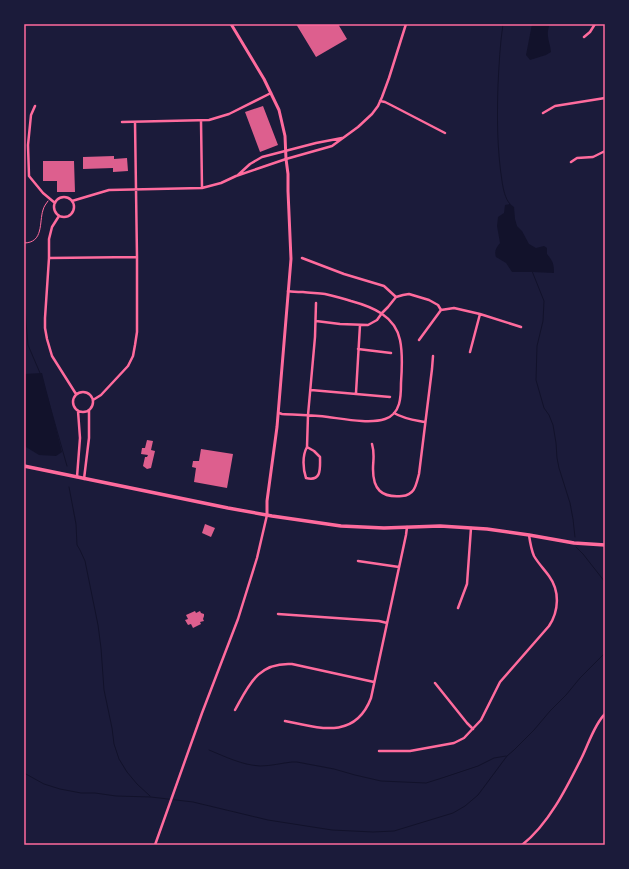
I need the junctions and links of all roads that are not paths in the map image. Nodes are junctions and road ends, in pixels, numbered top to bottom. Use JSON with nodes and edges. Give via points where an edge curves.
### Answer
{"nodes":[{"id":1,"x":231,"y":24,"type":"edge"},
{"id":2,"x":406,"y":24,"type":"edge"},
{"id":3,"x":595,"y":24,"type":"edge"},
{"id":4,"x":584,"y":37,"type":"dead end"},
{"id":5,"x":271,"y":92,"type":"junction"},
{"id":6,"x":605,"y":98,"type":"edge"},
{"id":7,"x":380,"y":102,"type":"junction"},
{"id":8,"x":34,"y":106,"type":"dead end"},
{"id":9,"x":543,"y":113,"type":"dead end"},
{"id":10,"x":201,"y":121,"type":"junction"},
{"id":11,"x":122,"y":122,"type":"dead end"},
{"id":12,"x":134,"y":122,"type":"junction"},
{"id":13,"x":445,"y":133,"type":"dead end"},
{"id":14,"x":345,"y":137,"type":"junction"},
{"id":15,"x":286,"y":151,"type":"junction"},
{"id":16,"x":605,"y":151,"type":"edge"},
{"id":17,"x":286,"y":159,"type":"junction"},
{"id":18,"x":571,"y":162,"type":"dead end"},
{"id":19,"x":236,"y":176,"type":"junction"},
{"id":20,"x":202,"y":188,"type":"junction"},
{"id":21,"x":136,"y":189,"type":"junction"},
{"id":22,"x":72,"y":201,"type":"junction"},
{"id":23,"x":55,"y":203,"type":"junction"},
{"id":24,"x":59,"y":216,"type":"junction"},
{"id":25,"x":137,"y":257,"type":"junction"},
{"id":26,"x":49,"y":258,"type":"junction"},
{"id":27,"x":302,"y":258,"type":"dead end"},
{"id":28,"x":288,"y":291,"type":"junction"},
{"id":29,"x":396,"y":297,"type":"junction"},
{"id":30,"x":316,"y":303,"type":"dead end"},
{"id":31,"x":441,"y":310,"type":"junction"},
{"id":32,"x":382,"y":313,"type":"junction"},
{"id":33,"x":480,"y":314,"type":"junction"},
{"id":34,"x":315,"y":321,"type":"junction"},
{"id":35,"x":360,"y":325,"type":"junction"},
{"id":36,"x":521,"y":327,"type":"dead end"},
{"id":37,"x":419,"y":340,"type":"dead end"},
{"id":38,"x":358,"y":349,"type":"junction"},
{"id":39,"x":470,"y":352,"type":"dead end"},
{"id":40,"x":391,"y":353,"type":"dead end"},
{"id":41,"x":432,"y":356,"type":"dead end"},
{"id":42,"x":311,"y":390,"type":"junction"},
{"id":43,"x":356,"y":393,"type":"junction"},
{"id":44,"x":76,"y":394,"type":"junction"},
{"id":45,"x":390,"y":397,"type":"dead end"},
{"id":46,"x":93,"y":400,"type":"junction"},
{"id":47,"x":89,"y":410,"type":"junction"},
{"id":48,"x":78,"y":411,"type":"junction"},
{"id":49,"x":278,"y":413,"type":"junction"},
{"id":50,"x":394,"y":413,"type":"junction"},
{"id":51,"x":308,"y":415,"type":"junction"},
{"id":52,"x":425,"y":422,"type":"junction"},
{"id":53,"x":372,"y":444,"type":"dead end"},
{"id":54,"x":307,"y":447,"type":"junction"},
{"id":55,"x":24,"y":466,"type":"edge"},
{"id":56,"x":77,"y":477,"type":"junction"},
{"id":57,"x":84,"y":479,"type":"junction"},
{"id":58,"x":267,"y":515,"type":"junction"},
{"id":59,"x":407,"y":527,"type":"junction"},
{"id":60,"x":471,"y":528,"type":"junction"},
{"id":61,"x":529,"y":535,"type":"junction"},
{"id":62,"x":605,"y":545,"type":"edge"},
{"id":63,"x":358,"y":562,"type":"dead end"},
{"id":64,"x":399,"y":567,"type":"junction"},
{"id":65,"x":458,"y":608,"type":"dead end"},
{"id":66,"x":278,"y":614,"type":"dead end"},
{"id":67,"x":387,"y":623,"type":"junction"},
{"id":68,"x":374,"y":682,"type":"junction"},
{"id":69,"x":435,"y":683,"type":"dead end"},
{"id":70,"x":235,"y":710,"type":"dead end"},
{"id":71,"x":605,"y":714,"type":"edge"},
{"id":72,"x":285,"y":721,"type":"dead end"},
{"id":73,"x":473,"y":729,"type":"junction"},
{"id":74,"x":379,"y":751,"type":"dead end"},
{"id":75,"x":155,"y":845,"type":"edge"},
{"id":76,"x":522,"y":845,"type":"edge"}],
"edges":[{"from":1,"to":5,"type":"street"},
{"from":2,"to":7,"type":"street"},
{"from":3,"to":4,"type":"street"},
{"from":5,"to":10,"type":"street","via":[[229,114]]},
{"from":5,"to":15,"type":"street","via":[[279,110]]},
{"from":6,"to":9,"type":"street","via":[[555,106]]},
{"from":7,"to":13,"type":"street","via":[[386,102]]},
{"from":7,"to":14,"type":"street","via":[[375,110]]},
{"from":8,"to":23,"type":"street","via":[[28,145],[29,176]]},
{"from":10,"to":12,"type":"street"},
{"from":10,"to":20,"type":"street"},
{"from":11,"to":12,"type":"street"},
{"from":12,"to":21,"type":"street"},
{"from":14,"to":15,"type":"street"},
{"from":14,"to":17,"type":"street","via":[[332,146]]},
{"from":15,"to":17,"type":"street"},
{"from":15,"to":19,"type":"street","via":[[262,157]]},
{"from":16,"to":18,"type":"street","via":[[593,157],[577,158]]},
{"from":17,"to":19,"type":"street"},
{"from":17,"to":28,"type":"street","via":[[291,259]]},
{"from":19,"to":20,"type":"street"},
{"from":20,"to":21,"type":"street"},
{"from":21,"to":22,"type":"street","via":[[109,190]]},
{"from":21,"to":25,"type":"street"},
{"from":22,"to":23,"type":"street","via":[[63,197]]},
{"from":22,"to":24,"type":"street","via":[[72,213],[66,217]]},
{"from":23,"to":24,"type":"street","via":[[54,209]]},
{"from":24,"to":26,"type":"street","via":[[52,227],[49,239]]},
{"from":25,"to":26,"type":"street"},
{"from":25,"to":46,"type":"street","via":[[137,332],[133,356],[128,366]]},
{"from":26,"to":44,"type":"street","via":[[44,318],[47,339],[52,356]]},
{"from":27,"to":29,"type":"street","via":[[384,286]]},
{"from":28,"to":32,"type":"street","via":[[334,296],[369,306]]},
{"from":28,"to":49,"type":"street"},
{"from":29,"to":31,"type":"street","via":[[409,294],[429,300]]},
{"from":29,"to":32,"type":"street"},
{"from":30,"to":34,"type":"street"},
{"from":31,"to":33,"type":"street","via":[[454,308]]},
{"from":31,"to":37,"type":"street"},
{"from":32,"to":35,"type":"street","via":[[377,320],[368,325]]},
{"from":32,"to":50,"type":"street","via":[[394,324],[401,342],[401,391],[399,404]]},
{"from":33,"to":36,"type":"street"},
{"from":33,"to":39,"type":"street"},
{"from":34,"to":35,"type":"street"},
{"from":34,"to":42,"type":"street"},
{"from":35,"to":38,"type":"street"},
{"from":38,"to":40,"type":"street"},
{"from":38,"to":43,"type":"street"},
{"from":41,"to":52,"type":"street"},
{"from":42,"to":43,"type":"street"},
{"from":42,"to":51,"type":"street"},
{"from":43,"to":45,"type":"street"},
{"from":44,"to":46,"type":"street","via":[[85,392],[91,395]]},
{"from":44,"to":48,"type":"street","via":[[72,402]]},
{"from":46,"to":47,"type":"street"},
{"from":47,"to":48,"type":"street"},
{"from":47,"to":57,"type":"street","via":[[89,438]]},
{"from":48,"to":56,"type":"street","via":[[80,438]]},
{"from":49,"to":51,"type":"street"},
{"from":49,"to":58,"type":"street"},
{"from":50,"to":51,"type":"street","via":[[387,419],[378,421]]},
{"from":50,"to":52,"type":"street"},
{"from":51,"to":54,"type":"street"},
{"from":52,"to":53,"type":"street","via":[[416,486],[413,492],[404,496],[391,496],[375,486]]},
{"from":54,"to":54,"type":"street","via":[[304,451],[303,470],[306,478],[311,479],[318,475],[320,457]]},
{"from":55,"to":56,"type":"main road"},
{"from":56,"to":57,"type":"main road"},
{"from":57,"to":58,"type":"main road"},
{"from":58,"to":59,"type":"main road","via":[[341,526]]},
{"from":58,"to":75,"type":"street","via":[[238,620]]},
{"from":59,"to":60,"type":"main road"},
{"from":59,"to":64,"type":"street"},
{"from":60,"to":61,"type":"main road"},
{"from":60,"to":65,"type":"street","via":[[467,584]]},
{"from":61,"to":62,"type":"main road","via":[[574,543]]},
{"from":61,"to":73,"type":"street","via":[[533,554],[555,588],[555,614],[552,623],[500,682],[481,720]]},
{"from":63,"to":64,"type":"street"},
{"from":64,"to":67,"type":"street"},
{"from":66,"to":67,"type":"street"},
{"from":67,"to":68,"type":"street"},
{"from":68,"to":70,"type":"street","via":[[292,664],[278,664],[265,669],[253,679]]},
{"from":68,"to":72,"type":"street","via":[[366,708],[358,718],[347,725],[323,729]]},
{"from":69,"to":73,"type":"street"},
{"from":71,"to":76,"type":"street","via":[[558,801],[541,827]]},
{"from":73,"to":74,"type":"street","via":[[454,743],[410,751]]}]}
